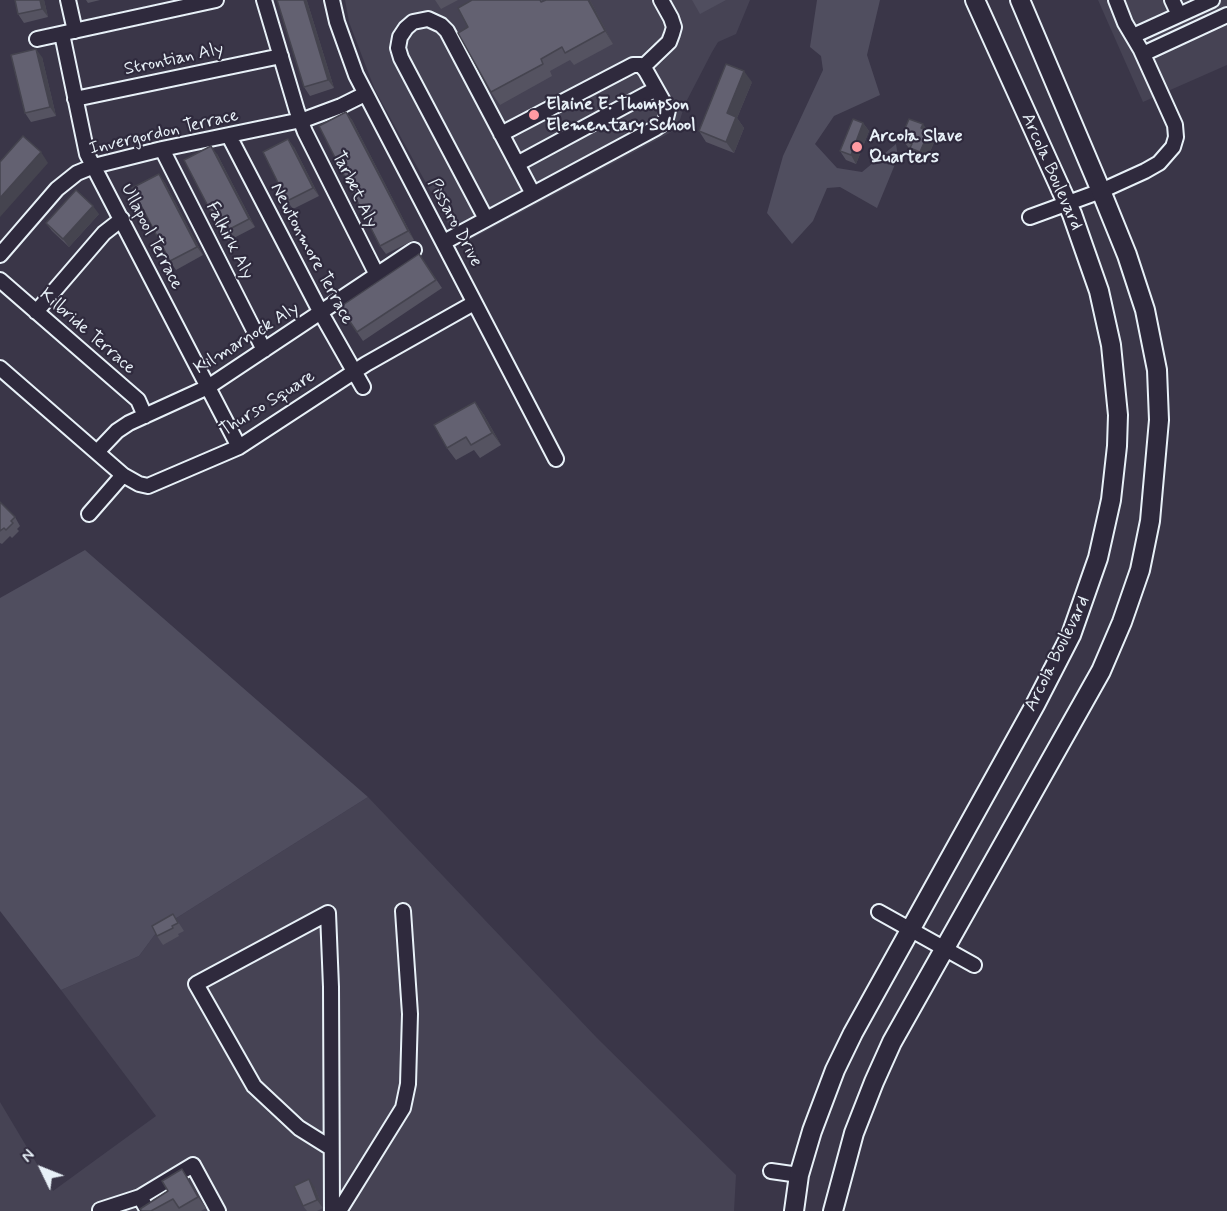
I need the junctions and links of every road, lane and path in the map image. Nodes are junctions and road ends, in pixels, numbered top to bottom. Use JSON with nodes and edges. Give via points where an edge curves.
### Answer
{"nodes":[{"id":1,"x":68,"y":0,"type":"edge"},
{"id":2,"x":216,"y":0,"type":"edge"},
{"id":3,"x":264,"y":0,"type":"edge"},
{"id":4,"x":332,"y":0,"type":"edge"},
{"id":5,"x":661,"y":0,"type":"edge"},
{"id":6,"x":975,"y":0,"type":"edge"},
{"id":7,"x":1020,"y":0,"type":"edge"},
{"id":8,"x":1131,"y":0,"type":"edge"},
{"id":9,"x":1172,"y":0,"type":"edge"},
{"id":10,"x":1212,"y":0,"type":"edge"},
{"id":11,"x":1117,"y":3,"type":"edge"},
{"id":12,"x":1185,"y":9,"type":"edge"},
{"id":13,"x":1227,"y":15,"type":"edge"},
{"id":14,"x":68,"y":32,"type":"junction"},
{"id":15,"x":1133,"y":36,"type":"junction"},
{"id":16,"x":37,"y":39,"type":"dead end"},
{"id":17,"x":1143,"y":54,"type":"junction"},
{"id":18,"x":280,"y":56,"type":"junction"},
{"id":19,"x":643,"y":67,"type":"junction"},
{"id":20,"x":656,"y":89,"type":"junction"},
{"id":21,"x":365,"y":94,"type":"junction"},
{"id":22,"x":75,"y":99,"type":"junction"},
{"id":23,"x":300,"y":120,"type":"junction"},
{"id":24,"x":501,"y":134,"type":"junction"},
{"id":25,"x":229,"y":136,"type":"junction"},
{"id":26,"x":162,"y":149,"type":"junction"},
{"id":27,"x":517,"y":164,"type":"junction"},
{"id":28,"x":94,"y":166,"type":"junction"},
{"id":29,"x":1101,"y":190,"type":"junction"},
{"id":30,"x":533,"y":194,"type":"junction"},
{"id":31,"x":1066,"y":203,"type":"junction"},
{"id":32,"x":1030,"y":217,"type":"dead end"},
{"id":33,"x":122,"y":219,"type":"junction"},
{"id":34,"x":486,"y":219,"type":"junction"},
{"id":35,"x":444,"y":242,"type":"junction"},
{"id":36,"x":414,"y":250,"type":"dead end"},
{"id":37,"x":0,"y":255,"type":"edge"},
{"id":38,"x":377,"y":275,"type":"junction"},
{"id":39,"x":0,"y":280,"type":"edge"},
{"id":40,"x":474,"y":303,"type":"junction"},
{"id":41,"x":36,"y":312,"type":"junction"},
{"id":42,"x":321,"y":313,"type":"junction"},
{"id":43,"x":264,"y":350,"type":"junction"},
{"id":44,"x":0,"y":368,"type":"edge"},
{"id":45,"x":354,"y":371,"type":"junction"},
{"id":46,"x":208,"y":387,"type":"junction"},
{"id":47,"x":363,"y":387,"type":"dead end"},
{"id":48,"x":145,"y":416,"type":"junction"},
{"id":49,"x":239,"y":447,"type":"junction"},
{"id":50,"x":97,"y":452,"type":"junction"},
{"id":51,"x":556,"y":459,"type":"dead end"},
{"id":52,"x":123,"y":475,"type":"junction"},
{"id":53,"x":89,"y":514,"type":"dead end"},
{"id":54,"x":403,"y":911,"type":"dead end"},
{"id":55,"x":879,"y":912,"type":"dead end"},
{"id":56,"x":910,"y":929,"type":"junction"},
{"id":57,"x":945,"y":949,"type":"junction"},
{"id":58,"x":974,"y":965,"type":"dead end"},
{"id":59,"x":331,"y":1148,"type":"junction"},
{"id":60,"x":771,"y":1171,"type":"dead end"},
{"id":61,"x":800,"y":1175,"type":"junction"},
{"id":62,"x":140,"y":1197,"type":"junction"},
{"id":63,"x":100,"y":1210,"type":"edge"},
{"id":64,"x":148,"y":1211,"type":"edge"},
{"id":65,"x":218,"y":1211,"type":"edge"},
{"id":66,"x":332,"y":1211,"type":"edge"},
{"id":67,"x":339,"y":1211,"type":"edge"},
{"id":68,"x":794,"y":1211,"type":"edge"},
{"id":69,"x":833,"y":1211,"type":"edge"}],
"edges":[{"from":1,"to":14,"type":"street","name":"Ullapool Terrace"},
{"from":2,"to":14,"type":"street"},
{"from":3,"to":18,"type":"street","name":"Tarbet Aly"},
{"from":4,"to":21,"type":"street","name":"Pissaro Drive","via":[[348,55]]},
{"from":5,"to":19,"type":"street","via":[[674,27],[669,42]]},
{"from":6,"to":31,"type":"main road","name":"Arcola Boulevard"},
{"from":7,"to":29,"type":"main road","name":"Arcola Boulevard"},
{"from":8,"to":11,"type":"street"},
{"from":9,"to":12,"type":"street"},
{"from":10,"to":12,"type":"street"},
{"from":11,"to":15,"type":"street"},
{"from":12,"to":15,"type":"street"},
{"from":13,"to":17,"type":"street"},
{"from":14,"to":16,"type":"street"},
{"from":14,"to":22,"type":"street","name":"Ullapool Terrace"},
{"from":15,"to":17,"type":"street"},
{"from":17,"to":29,"type":"street","via":[[1176,138],[1160,163]]},
{"from":18,"to":22,"type":"street","name":"Strontian Aly"},
{"from":18,"to":23,"type":"street","name":"Tarbet Aly"},
{"from":19,"to":20,"type":"street"},
{"from":19,"to":24,"type":"street","via":[[623,69]]},
{"from":20,"to":27,"type":"street"},
{"from":20,"to":30,"type":"street","via":[[668,110],[665,122]]},
{"from":21,"to":23,"type":"street","name":"Invergordon Terrace"},
{"from":21,"to":35,"type":"street","name":"Pissaro Drive"},
{"from":22,"to":28,"type":"street","name":"Ullapool Terrace","via":[[87,154]]},
{"from":23,"to":25,"type":"street","name":"Invergordon Terrace"},
{"from":23,"to":38,"type":"street","name":"Tarbet Aly"},
{"from":24,"to":27,"type":"street"},
{"from":24,"to":34,"type":"street","via":[[441,25],[421,19],[406,28],[398,48],[401,58]]},
{"from":25,"to":26,"type":"street","name":"Invergordon Terrace"},
{"from":25,"to":42,"type":"street","name":"Newtonmore Terrace"},
{"from":26,"to":28,"type":"street","name":"Invergordon Terrace"},
{"from":26,"to":43,"type":"street","name":"Falkirk Aly"},
{"from":27,"to":30,"type":"street"},
{"from":28,"to":33,"type":"street","name":"Ullapool Terrace"},
{"from":28,"to":37,"type":"street","name":"Invergordon Terrace","via":[[77,173],[57,189]]},
{"from":29,"to":31,"type":"street"},
{"from":29,"to":57,"type":"main road","name":"Arcola Boulevard","via":[[1145,310],[1157,370],[1156,468],[1140,570],[1101,671]]},
{"from":30,"to":34,"type":"street"},
{"from":31,"to":32,"type":"street"},
{"from":31,"to":56,"type":"main road","name":"Arcola Boulevard","via":[[1099,291],[1115,368],[1118,446],[1104,533],[1091,583],[1071,635]]},
{"from":33,"to":41,"type":"street"},
{"from":33,"to":46,"type":"street","name":"Ullapool Terrace"},
{"from":34,"to":35,"type":"street"},
{"from":35,"to":40,"type":"street","name":"Pissaro Drive"},
{"from":36,"to":38,"type":"street","name":"Kilmarnock Aly"},
{"from":38,"to":42,"type":"street","name":"Kilmarnock Aly"},
{"from":39,"to":41,"type":"street","name":"Kilbride Terrace"},
{"from":40,"to":45,"type":"street","name":"Thurso Square"},
{"from":40,"to":51,"type":"street","name":"Pissaro Drive"},
{"from":41,"to":48,"type":"street","name":"Kilbride Terrace","via":[[138,400]]},
{"from":42,"to":43,"type":"street","name":"Kilmarnock Aly"},
{"from":42,"to":45,"type":"street","name":"Newtonmore Terrace"},
{"from":43,"to":46,"type":"street","name":"Kilmarnock Aly"},
{"from":44,"to":50,"type":"street","name":"Thurso Square"},
{"from":45,"to":47,"type":"street","name":"Newtonmore Terrace"},
{"from":45,"to":49,"type":"street","name":"Thurso Square"},
{"from":46,"to":48,"type":"street","name":"Kilmarnock Aly"},
{"from":46,"to":49,"type":"street","name":"Ullapool Terrace"},
{"from":48,"to":50,"type":"street","name":"Kilmarnock Aly","via":[[117,431]]},
{"from":49,"to":52,"type":"street","name":"Thurso Square","via":[[148,486]]},
{"from":50,"to":52,"type":"street","name":"Thurso Square"},
{"from":52,"to":53,"type":"street"},
{"from":54,"to":67,"type":"street","via":[[410,1014],[405,1100],[398,1118]]},
{"from":55,"to":56,"type":"street"},
{"from":56,"to":57,"type":"street"},
{"from":56,"to":61,"type":"main road","name":"Arcola Boulevard","via":[[835,1070]]},
{"from":57,"to":58,"type":"street"},
{"from":57,"to":69,"type":"main road","name":"Arcola Boulevard","via":[[874,1082],[854,1133]]},
{"from":59,"to":59,"type":"street","via":[[331,987],[328,913],[196,984],[254,1086],[299,1128]]},
{"from":59,"to":66,"type":"street"},
{"from":60,"to":61,"type":"street"},
{"from":61,"to":68,"type":"main road","name":"Arcola Boulevard"},
{"from":62,"to":63,"type":"street"},
{"from":62,"to":64,"type":"street"},
{"from":62,"to":65,"type":"street","via":[[193,1164]]}]}
